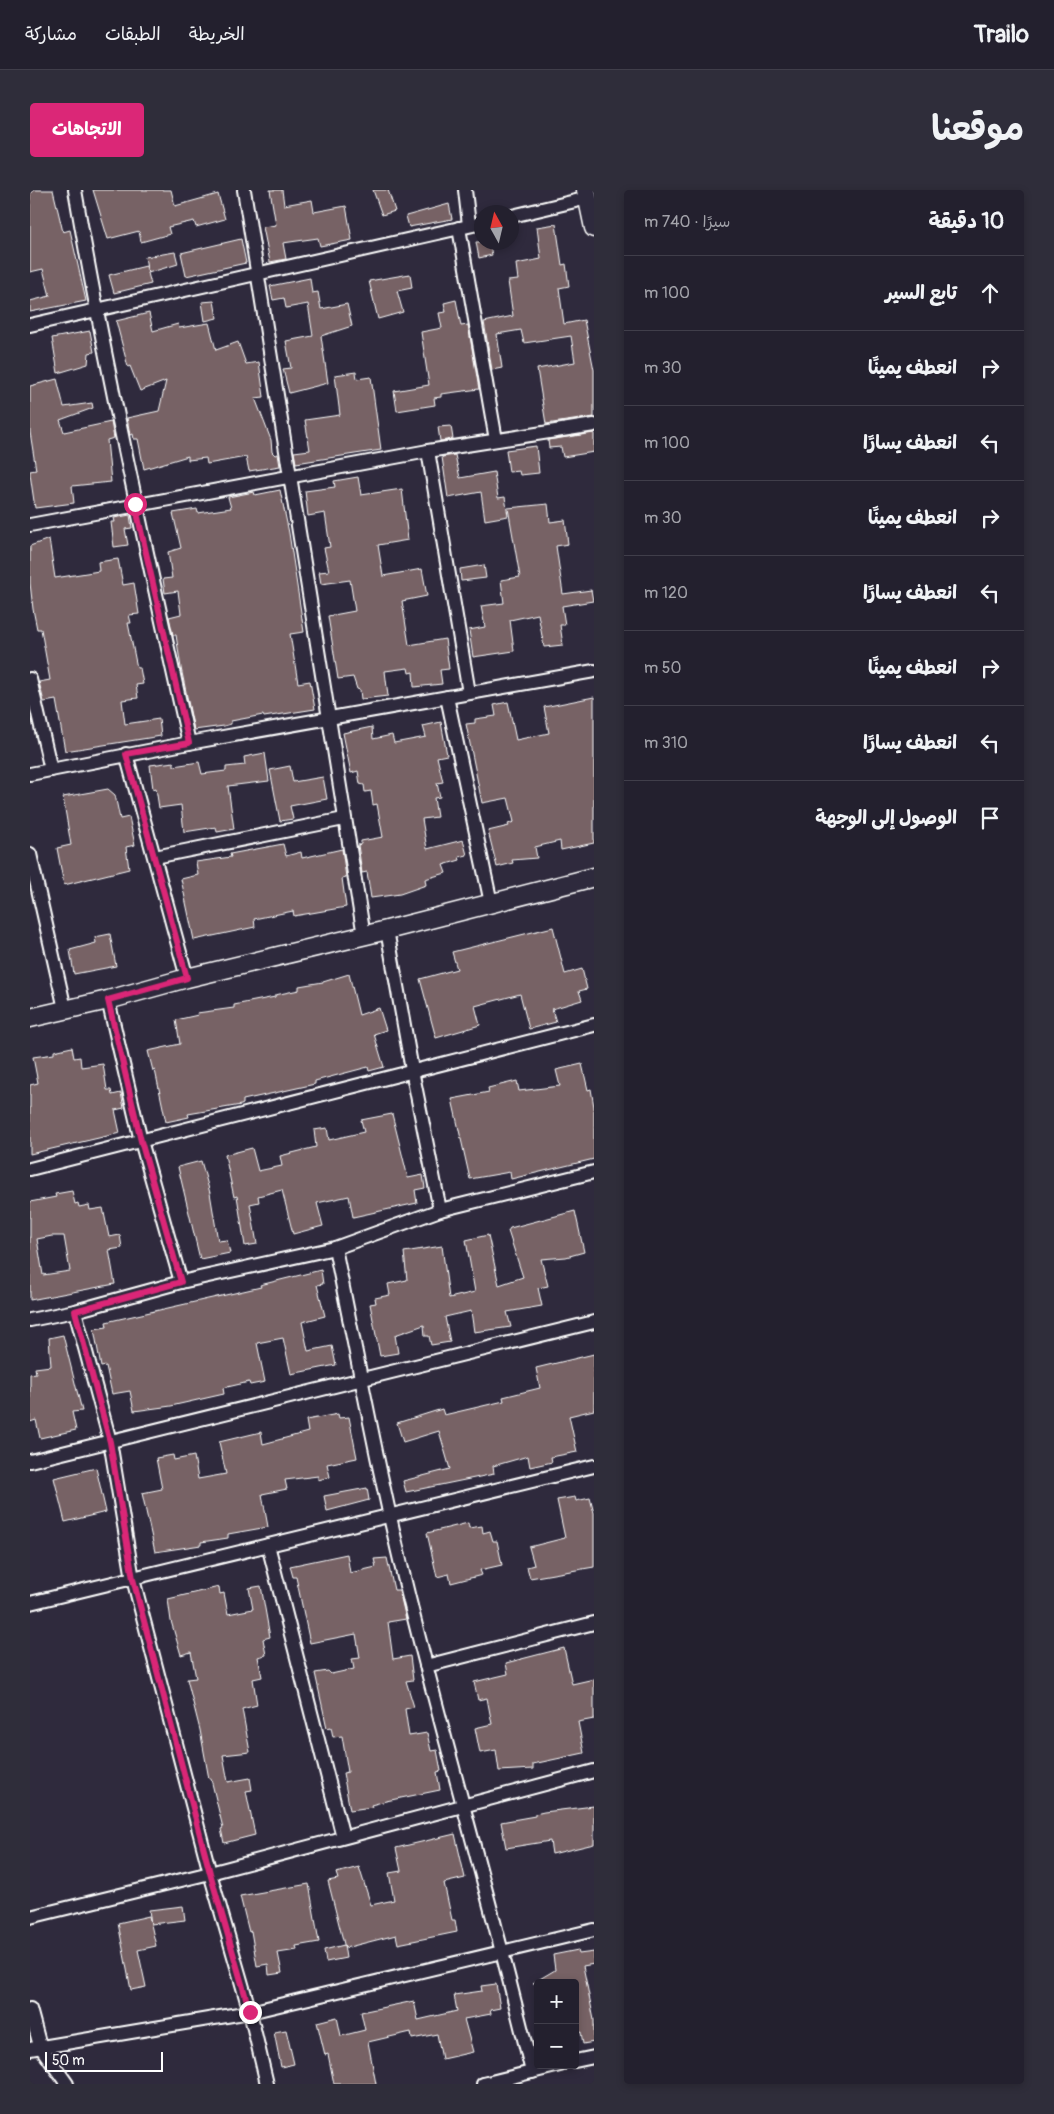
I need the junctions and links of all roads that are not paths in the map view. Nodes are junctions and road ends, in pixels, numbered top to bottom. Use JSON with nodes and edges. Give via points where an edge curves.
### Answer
{"nodes":[{"id":1,"x":75,"y":190,"type":"edge"},
{"id":2,"x":244,"y":190,"type":"edge"},
{"id":3,"x":465,"y":190,"type":"edge"},
{"id":4,"x":587,"y":194,"type":"edge"},
{"id":5,"x":519,"y":214,"type":"edge"},
{"id":6,"x":474,"y":224,"type":"edge"},
{"id":7,"x":464,"y":226,"type":"junction"},
{"id":8,"x":594,"y":228,"type":"edge"},
{"id":9,"x":257,"y":273,"type":"junction"},
{"id":10,"x":96,"y":311,"type":"junction"},
{"id":11,"x":30,"y":325,"type":"edge"},
{"id":12,"x":594,"y":425,"type":"edge"},
{"id":13,"x":496,"y":440,"type":"junction"},
{"id":14,"x":428,"y":451,"type":"junction"},
{"id":15,"x":290,"y":476,"type":"junction"},
{"id":16,"x":135,"y":504,"type":"junction"},
{"id":17,"x":30,"y":526,"type":"edge"},
{"id":18,"x":594,"y":671,"type":"edge"},
{"id":19,"x":30,"y":679,"type":"edge"},
{"id":20,"x":469,"y":693,"type":"junction"},
{"id":21,"x":447,"y":698,"type":"junction"},
{"id":22,"x":328,"y":719,"type":"junction"},
{"id":23,"x":189,"y":743,"type":"junction"},
{"id":24,"x":126,"y":754,"type":"junction"},
{"id":25,"x":51,"y":770,"type":"junction"},
{"id":26,"x":30,"y":774,"type":"edge"},
{"id":27,"x":344,"y":819,"type":"junction"},
{"id":28,"x":30,"y":854,"type":"edge"},
{"id":29,"x":155,"y":857,"type":"junction"},
{"id":30,"x":594,"y":876,"type":"edge"},
{"id":31,"x":33,"y":881,"type":"edge"},
{"id":32,"x":491,"y":903,"type":"junction"},
{"id":33,"x":387,"y":930,"type":"junction"},
{"id":34,"x":364,"y":936,"type":"junction"},
{"id":35,"x":187,"y":978,"type":"junction"},
{"id":36,"x":108,"y":1000,"type":"junction"},
{"id":37,"x":64,"y":1009,"type":"junction"},
{"id":38,"x":30,"y":1018,"type":"edge"},
{"id":39,"x":594,"y":1025,"type":"edge"},
{"id":40,"x":412,"y":1070,"type":"junction"},
{"id":41,"x":141,"y":1141,"type":"junction"},
{"id":42,"x":30,"y":1169,"type":"edge"},
{"id":43,"x":594,"y":1172,"type":"edge"},
{"id":44,"x":440,"y":1210,"type":"junction"},
{"id":45,"x":335,"y":1248,"type":"junction"},
{"id":46,"x":181,"y":1282,"type":"junction"},
{"id":47,"x":75,"y":1311,"type":"junction"},
{"id":48,"x":30,"y":1320,"type":"edge"},
{"id":49,"x":594,"y":1322,"type":"edge"},
{"id":50,"x":362,"y":1380,"type":"junction"},
{"id":51,"x":110,"y":1442,"type":"junction"},
{"id":52,"x":30,"y":1461,"type":"edge"},
{"id":53,"x":594,"y":1466,"type":"edge"},
{"id":54,"x":390,"y":1517,"type":"junction"},
{"id":55,"x":268,"y":1545,"type":"junction"},
{"id":56,"x":133,"y":1579,"type":"junction"},
{"id":57,"x":30,"y":1603,"type":"edge"},
{"id":58,"x":594,"y":1623,"type":"edge"},
{"id":59,"x":426,"y":1666,"type":"junction"},
{"id":60,"x":594,"y":1771,"type":"edge"},
{"id":61,"x":464,"y":1804,"type":"junction"},
{"id":62,"x":343,"y":1837,"type":"junction"},
{"id":63,"x":210,"y":1873,"type":"junction"},
{"id":64,"x":30,"y":1917,"type":"edge"},
{"id":65,"x":594,"y":1930,"type":"edge"},
{"id":66,"x":504,"y":1951,"type":"junction"},
{"id":67,"x":30,"y":2009,"type":"edge"},
{"id":68,"x":250,"y":2012,"type":"junction"},
{"id":69,"x":35,"y":2048,"type":"edge"},
{"id":70,"x":594,"y":2057,"type":"edge"},
{"id":71,"x":579,"y":2060,"type":"edge"},
{"id":72,"x":544,"y":2069,"type":"edge"},
{"id":73,"x":532,"y":2072,"type":"junction"},
{"id":74,"x":67,"y":2084,"type":"edge"},
{"id":75,"x":267,"y":2084,"type":"edge"},
{"id":76,"x":483,"y":2084,"type":"edge"}],
"edges":[{"from":1,"to":10,"type":"street"},
{"from":2,"to":9,"type":"street"},
{"from":3,"to":7,"type":"street"},
{"from":4,"to":5,"type":"street"},
{"from":4,"to":8,"type":"street"},
{"from":6,"to":7,"type":"street"},
{"from":7,"to":9,"type":"street"},
{"from":7,"to":13,"type":"street"},
{"from":9,"to":10,"type":"street"},
{"from":9,"to":15,"type":"street"},
{"from":10,"to":11,"type":"street"},
{"from":10,"to":16,"type":"street"},
{"from":12,"to":13,"type":"street"},
{"from":13,"to":14,"type":"street"},
{"from":14,"to":15,"type":"street"},
{"from":14,"to":20,"type":"street"},
{"from":15,"to":16,"type":"street"},
{"from":15,"to":22,"type":"street"},
{"from":16,"to":17,"type":"street"},
{"from":16,"to":23,"type":"street"},
{"from":18,"to":20,"type":"street"},
{"from":19,"to":25,"type":"street"},
{"from":20,"to":21,"type":"street"},
{"from":21,"to":22,"type":"street"},
{"from":21,"to":32,"type":"street"},
{"from":22,"to":23,"type":"street"},
{"from":22,"to":27,"type":"street"},
{"from":23,"to":24,"type":"street"},
{"from":24,"to":25,"type":"street"},
{"from":24,"to":29,"type":"street"},
{"from":25,"to":26,"type":"street"},
{"from":27,"to":29,"type":"street"},
{"from":27,"to":34,"type":"street"},
{"from":28,"to":31,"type":"street"},
{"from":29,"to":35,"type":"street"},
{"from":30,"to":32,"type":"street"},
{"from":31,"to":37,"type":"street"},
{"from":32,"to":33,"type":"street"},
{"from":33,"to":34,"type":"street"},
{"from":33,"to":40,"type":"street"},
{"from":34,"to":35,"type":"street"},
{"from":35,"to":36,"type":"street"},
{"from":36,"to":37,"type":"street"},
{"from":36,"to":41,"type":"street"},
{"from":37,"to":38,"type":"street"},
{"from":39,"to":40,"type":"street"},
{"from":40,"to":41,"type":"street"},
{"from":40,"to":44,"type":"street"},
{"from":41,"to":42,"type":"street"},
{"from":41,"to":46,"type":"street"},
{"from":43,"to":44,"type":"street"},
{"from":44,"to":45,"type":"street"},
{"from":45,"to":46,"type":"street"},
{"from":45,"to":50,"type":"street"},
{"from":46,"to":47,"type":"street"},
{"from":47,"to":48,"type":"street"},
{"from":47,"to":51,"type":"street"},
{"from":49,"to":50,"type":"street"},
{"from":50,"to":51,"type":"street"},
{"from":50,"to":54,"type":"street"},
{"from":51,"to":52,"type":"street"},
{"from":51,"to":56,"type":"street"},
{"from":53,"to":54,"type":"street"},
{"from":54,"to":55,"type":"street"},
{"from":54,"to":59,"type":"street"},
{"from":55,"to":56,"type":"street"},
{"from":55,"to":62,"type":"street"},
{"from":56,"to":57,"type":"street"},
{"from":56,"to":63,"type":"street"},
{"from":58,"to":59,"type":"street"},
{"from":59,"to":61,"type":"street"},
{"from":60,"to":61,"type":"street"},
{"from":61,"to":62,"type":"street"},
{"from":61,"to":66,"type":"street"},
{"from":62,"to":63,"type":"street"},
{"from":63,"to":64,"type":"street"},
{"from":63,"to":68,"type":"street"},
{"from":65,"to":66,"type":"street"},
{"from":66,"to":68,"type":"street"},
{"from":66,"to":73,"type":"street"},
{"from":67,"to":69,"type":"street"},
{"from":68,"to":69,"type":"street"},
{"from":68,"to":75,"type":"street"},
{"from":69,"to":74,"type":"street"},
{"from":70,"to":71,"type":"street"},
{"from":72,"to":73,"type":"street"},
{"from":73,"to":76,"type":"street"}]}
